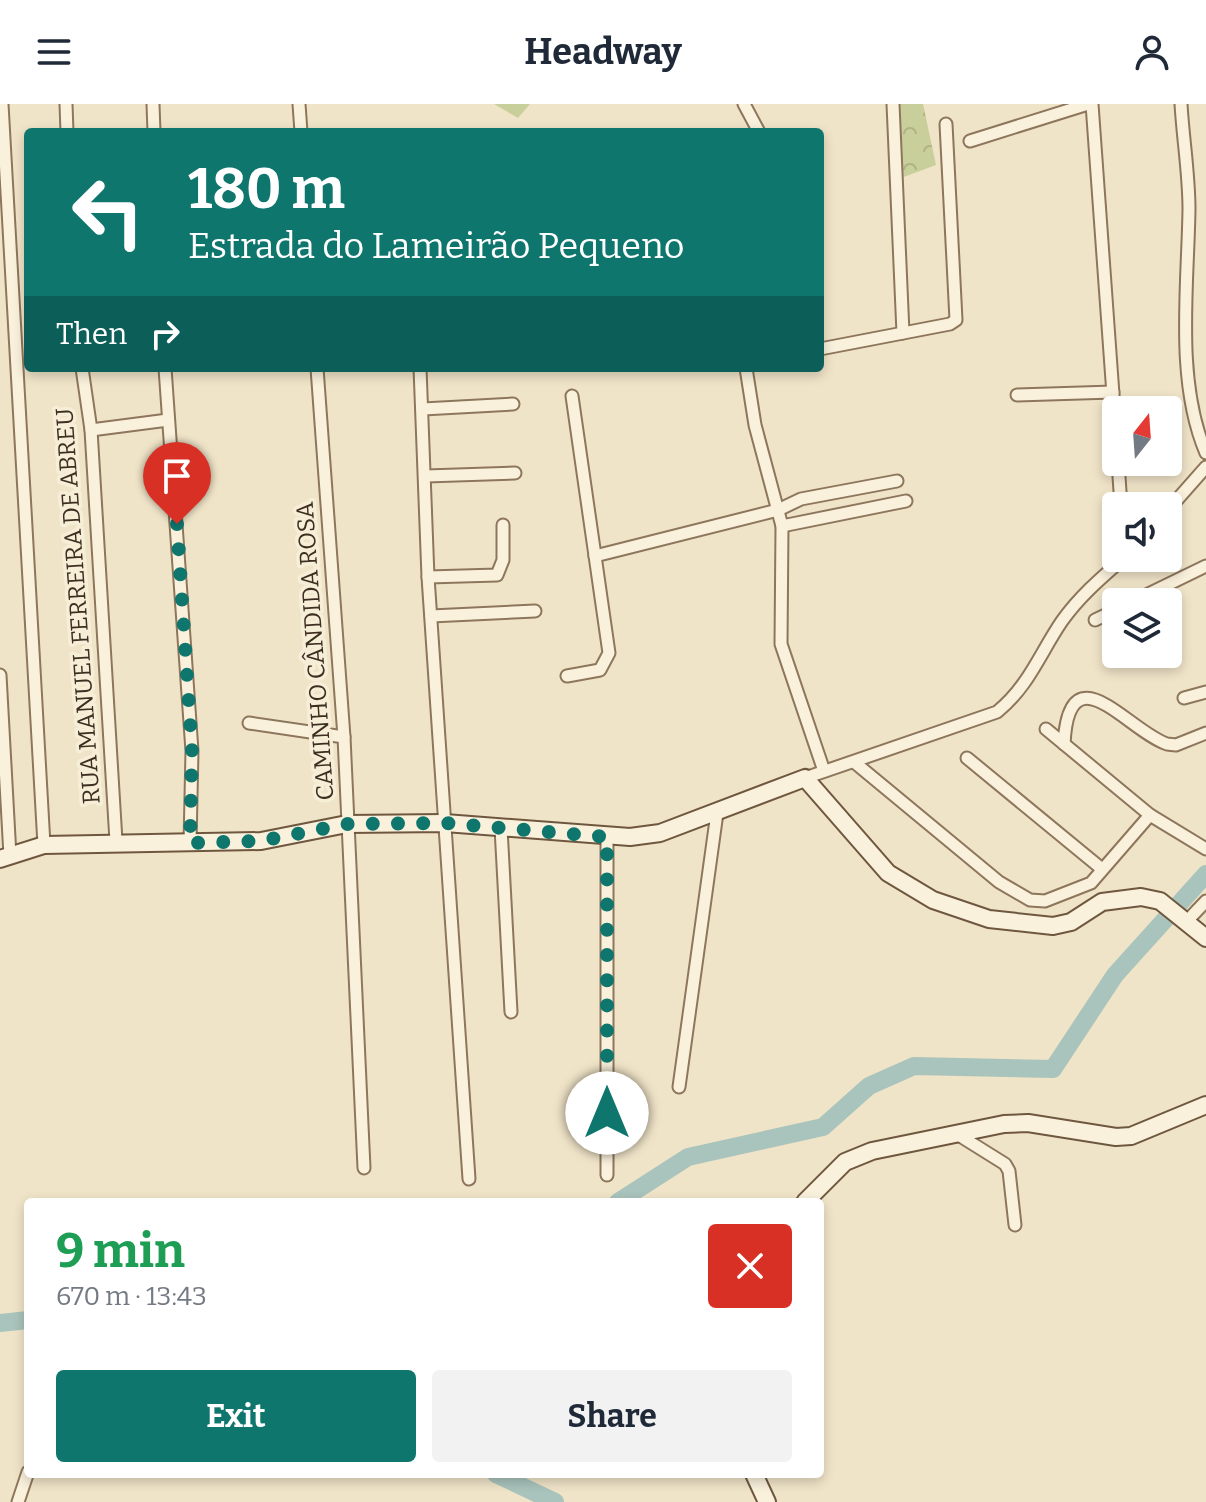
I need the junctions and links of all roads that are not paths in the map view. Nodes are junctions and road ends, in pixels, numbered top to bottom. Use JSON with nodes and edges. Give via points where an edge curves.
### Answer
{"nodes":[{"id":1,"x":2,"y":104,"type":"edge"},
{"id":2,"x":66,"y":104,"type":"edge"},
{"id":3,"x":153,"y":104,"type":"edge"},
{"id":4,"x":299,"y":104,"type":"edge"},
{"id":5,"x":744,"y":104,"type":"edge"},
{"id":6,"x":893,"y":104,"type":"edge"},
{"id":7,"x":1090,"y":104,"type":"edge"},
{"id":8,"x":1181,"y":104,"type":"edge"},
{"id":9,"x":946,"y":124,"type":"dead end"},
{"id":10,"x":67,"y":128,"type":"edge"},
{"id":11,"x":154,"y":128,"type":"edge"},
{"id":12,"x":301,"y":128,"type":"edge"},
{"id":13,"x":757,"y":128,"type":"edge"},
{"id":14,"x":970,"y":141,"type":"dead end"},
{"id":15,"x":903,"y":333,"type":"junction"},
{"id":16,"x":824,"y":348,"type":"edge"},
{"id":17,"x":83,"y":372,"type":"edge"},
{"id":18,"x":165,"y":372,"type":"edge"},
{"id":19,"x":317,"y":372,"type":"edge"},
{"id":20,"x":420,"y":372,"type":"edge"},
{"id":21,"x":747,"y":372,"type":"edge"},
{"id":22,"x":1113,"y":392,"type":"junction"},
{"id":23,"x":1017,"y":395,"type":"dead end"},
{"id":24,"x":572,"y":396,"type":"dead end"},
{"id":25,"x":1113,"y":396,"type":"edge"},
{"id":26,"x":513,"y":404,"type":"dead end"},
{"id":27,"x":423,"y":409,"type":"junction"},
{"id":28,"x":168,"y":420,"type":"junction"},
{"id":29,"x":91,"y":430,"type":"junction"},
{"id":30,"x":1206,"y":453,"type":"edge"},
{"id":31,"x":1206,"y":467,"type":"edge"},
{"id":32,"x":515,"y":473,"type":"dead end"},
{"id":33,"x":426,"y":476,"type":"junction"},
{"id":34,"x":897,"y":481,"type":"dead end"},
{"id":35,"x":1182,"y":494,"type":"edge"},
{"id":36,"x":906,"y":501,"type":"dead end"},
{"id":37,"x":778,"y":510,"type":"junction"},
{"id":38,"x":503,"y":525,"type":"dead end"},
{"id":39,"x":782,"y":526,"type":"junction"},
{"id":40,"x":595,"y":556,"type":"junction"},
{"id":41,"x":1206,"y":566,"type":"edge"},
{"id":42,"x":1108,"y":572,"type":"edge"},
{"id":43,"x":428,"y":577,"type":"junction"},
{"id":44,"x":1161,"y":588,"type":"edge"},
{"id":45,"x":535,"y":611,"type":"dead end"},
{"id":46,"x":431,"y":616,"type":"junction"},
{"id":47,"x":1102,"y":617,"type":"edge"},
{"id":48,"x":1095,"y":620,"type":"dead end"},
{"id":49,"x":0,"y":675,"type":"edge"},
{"id":50,"x":567,"y":676,"type":"dead end"},
{"id":51,"x":1206,"y":692,"type":"edge"},
{"id":52,"x":1184,"y":698,"type":"dead end"},
{"id":53,"x":249,"y":723,"type":"dead end"},
{"id":54,"x":1046,"y":729,"type":"dead end"},
{"id":55,"x":1206,"y":733,"type":"edge"},
{"id":56,"x":344,"y":737,"type":"junction"},
{"id":57,"x":1064,"y":744,"type":"junction"},
{"id":58,"x":967,"y":758,"type":"dead end"},
{"id":59,"x":854,"y":762,"type":"junction"},
{"id":60,"x":824,"y":771,"type":"junction"},
{"id":61,"x":805,"y":778,"type":"junction"},
{"id":62,"x":717,"y":813,"type":"junction"},
{"id":63,"x":1150,"y":815,"type":"junction"},
{"id":64,"x":445,"y":823,"type":"junction"},
{"id":65,"x":347,"y":824,"type":"junction"},
{"id":66,"x":501,"y":828,"type":"junction"},
{"id":67,"x":607,"y":837,"type":"junction"},
{"id":68,"x":116,"y":841,"type":"junction"},
{"id":69,"x":190,"y":843,"type":"junction"},
{"id":70,"x":44,"y":845,"type":"junction"},
{"id":71,"x":1206,"y":849,"type":"edge"},
{"id":72,"x":5,"y":858,"type":"edge"},
{"id":73,"x":1102,"y":869,"type":"junction"},
{"id":74,"x":1206,"y":901,"type":"edge"},
{"id":75,"x":1185,"y":920,"type":"junction"},
{"id":76,"x":1206,"y":938,"type":"edge"},
{"id":77,"x":511,"y":1012,"type":"dead end"},
{"id":78,"x":679,"y":1087,"type":"dead end"},
{"id":79,"x":1206,"y":1105,"type":"edge"},
{"id":80,"x":957,"y":1134,"type":"junction"},
{"id":81,"x":364,"y":1168,"type":"dead end"},
{"id":82,"x":607,"y":1175,"type":"dead end"},
{"id":83,"x":469,"y":1179,"type":"dead end"},
{"id":84,"x":809,"y":1198,"type":"edge"},
{"id":85,"x":1015,"y":1225,"type":"dead end"},
{"id":86,"x":26,"y":1478,"type":"edge"},
{"id":87,"x":756,"y":1478,"type":"edge"},
{"id":88,"x":18,"y":1502,"type":"edge"},
{"id":89,"x":767,"y":1502,"type":"edge"}],
"edges":[{"from":1,"to":70,"type":"street"},
{"from":2,"to":10,"type":"street"},
{"from":3,"to":11,"type":"street"},
{"from":4,"to":12,"type":"street"},
{"from":5,"to":13,"type":"street"},
{"from":6,"to":15,"type":"street"},
{"from":7,"to":14,"type":"street"},
{"from":7,"to":22,"type":"street"},
{"from":8,"to":30,"type":"street","via":[[1189,205],[1189,364],[1194,422]]},
{"from":9,"to":15,"type":"street","via":[[956,320]]},
{"from":15,"to":16,"type":"street"},
{"from":17,"to":29,"type":"street","name":"RUA MANUEL FERREIRA DE ABREU"},
{"from":18,"to":28,"type":"street"},
{"from":19,"to":56,"type":"street","name":"CAMINHO CÂNDIDA ROSA"},
{"from":20,"to":27,"type":"street"},
{"from":21,"to":37,"type":"street"},
{"from":22,"to":23,"type":"street"},
{"from":22,"to":25,"type":"street"},
{"from":24,"to":40,"type":"street"},
{"from":26,"to":27,"type":"street"},
{"from":27,"to":33,"type":"street"},
{"from":28,"to":29,"type":"street"},
{"from":28,"to":69,"type":"street","via":[[192,751]]},
{"from":29,"to":68,"type":"street","name":"RUA MANUEL FERREIRA DE ABREU"},
{"from":31,"to":35,"type":"street"},
{"from":32,"to":33,"type":"street"},
{"from":33,"to":43,"type":"street"},
{"from":34,"to":37,"type":"street","via":[[801,499]]},
{"from":36,"to":39,"type":"street"},
{"from":37,"to":39,"type":"street"},
{"from":37,"to":40,"type":"street"},
{"from":38,"to":43,"type":"street","via":[[503,560],[497,575]]},
{"from":39,"to":60,"type":"street","via":[[781,644]]},
{"from":40,"to":50,"type":"street","via":[[608,659],[600,670]]},
{"from":41,"to":44,"type":"street"},
{"from":42,"to":59,"type":"street","via":[[1083,594],[1033,674],[997,712]]},
{"from":43,"to":46,"type":"street"},
{"from":45,"to":46,"type":"street"},
{"from":46,"to":64,"type":"street"},
{"from":47,"to":48,"type":"street"},
{"from":49,"to":72,"type":"street"},
{"from":51,"to":52,"type":"street"},
{"from":53,"to":56,"type":"street"},
{"from":54,"to":57,"type":"street"},
{"from":55,"to":57,"type":"street","via":[[1167,744],[1118,711],[1085,700],[1069,707]]},
{"from":56,"to":65,"type":"street","name":"CAMINHO CÂNDIDA ROSA"},
{"from":57,"to":63,"type":"street"},
{"from":58,"to":73,"type":"street"},
{"from":59,"to":60,"type":"street"},
{"from":59,"to":73,"type":"street","via":[[1016,894],[1045,901],[1091,883]]},
{"from":60,"to":61,"type":"street"},
{"from":61,"to":62,"type":"street"},
{"from":61,"to":75,"type":"street","via":[[888,873],[933,900],[989,919],[1031,926],[1071,922],[1102,902],[1125,896],[1160,901]]},
{"from":62,"to":67,"type":"street","via":[[660,833]]},
{"from":62,"to":78,"type":"street"},
{"from":63,"to":71,"type":"street"},
{"from":63,"to":73,"type":"street"},
{"from":64,"to":65,"type":"street"},
{"from":64,"to":66,"type":"street"},
{"from":64,"to":83,"type":"street"},
{"from":65,"to":69,"type":"street","via":[[261,841]]},
{"from":65,"to":81,"type":"street","name":"CAMINHO CÂNDIDA ROSA"},
{"from":66,"to":67,"type":"street"},
{"from":66,"to":77,"type":"street"},
{"from":67,"to":82,"type":"street"},
{"from":68,"to":69,"type":"street"},
{"from":68,"to":70,"type":"street"},
{"from":70,"to":72,"type":"street"},
{"from":74,"to":75,"type":"street"},
{"from":75,"to":76,"type":"street"},
{"from":79,"to":80,"type":"street","via":[[1131,1136],[1028,1123]]},
{"from":80,"to":84,"type":"street","via":[[872,1151],[845,1162]]},
{"from":80,"to":85,"type":"street","via":[[1005,1164]]},
{"from":86,"to":88,"type":"street"},
{"from":87,"to":89,"type":"street"}]}
